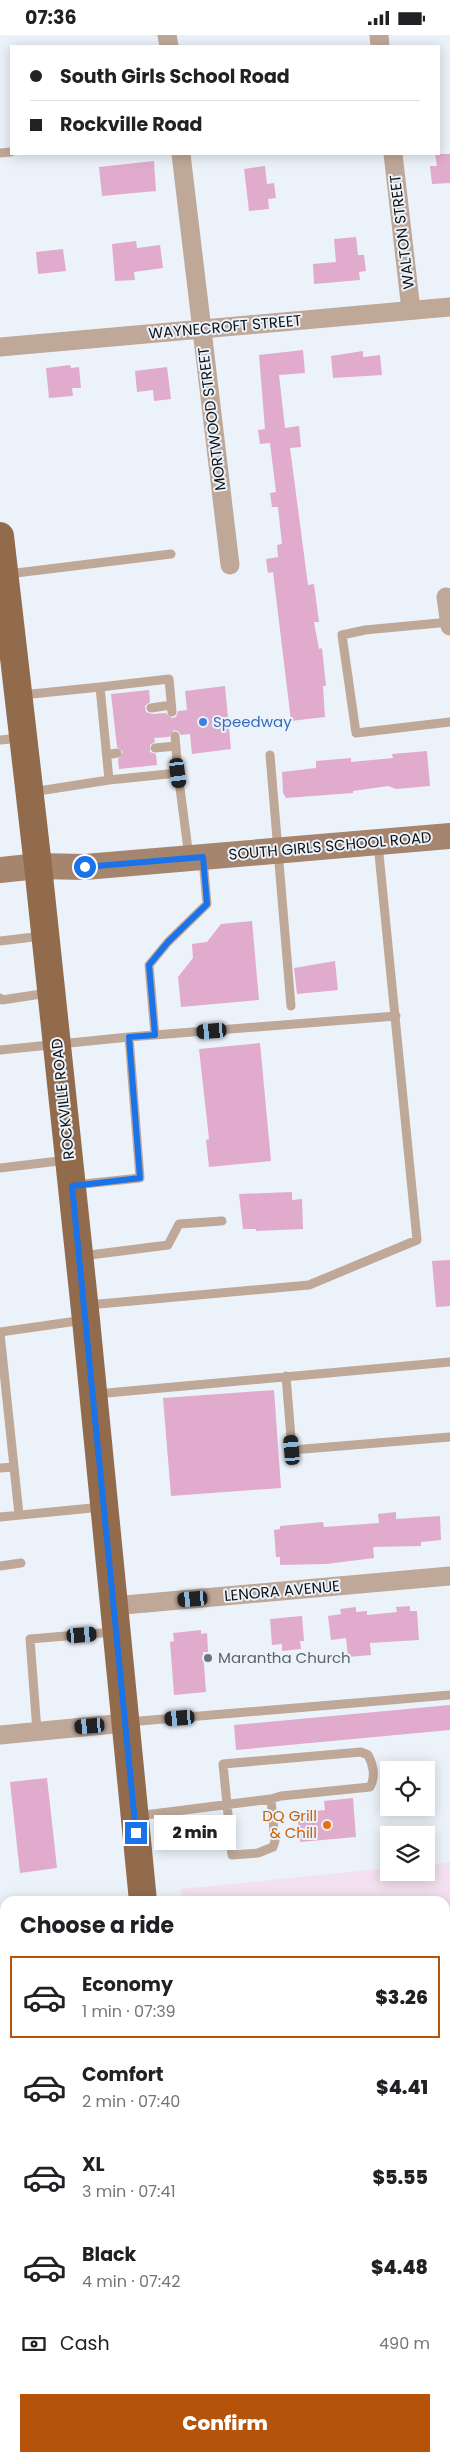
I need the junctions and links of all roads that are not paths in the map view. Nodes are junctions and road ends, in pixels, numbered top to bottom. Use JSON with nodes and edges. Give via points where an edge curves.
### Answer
{"nodes":[{"id":1,"x":181,"y":155,"type":"edge"},
{"id":2,"x":393,"y":155,"type":"edge"},
{"id":3,"x":450,"y":307,"type":"edge"},
{"id":4,"x":411,"y":310,"type":"junction"},
{"id":5,"x":202,"y":329,"type":"junction"},
{"id":6,"x":0,"y":347,"type":"edge"},
{"id":7,"x":0,"y":536,"type":"edge"},
{"id":8,"x":171,"y":554,"type":"dead end"},
{"id":9,"x":230,"y":565,"type":"dead end"},
{"id":10,"x":5,"y":575,"type":"junction"},
{"id":11,"x":446,"y":597,"type":"dead end"},
{"id":12,"x":450,"y":624,"type":"edge"},
{"id":13,"x":100,"y":687,"type":"junction"},
{"id":14,"x":15,"y":689,"type":"junction"},
{"id":15,"x":151,"y":708,"type":"dead end"},
{"id":16,"x":113,"y":713,"type":"dead end"},
{"id":17,"x":102,"y":714,"type":"junction"},
{"id":18,"x":450,"y":722,"type":"edge"},
{"id":19,"x":175,"y":736,"type":"dead end"},
{"id":20,"x":12,"y":739,"type":"edge"},
{"id":21,"x":176,"y":746,"type":"junction"},
{"id":22,"x":156,"y":748,"type":"dead end"},
{"id":23,"x":118,"y":753,"type":"dead end"},
{"id":24,"x":107,"y":755,"type":"junction"},
{"id":25,"x":270,"y":755,"type":"dead end"},
{"id":26,"x":178,"y":773,"type":"junction"},
{"id":27,"x":109,"y":780,"type":"junction"},
{"id":28,"x":30,"y":793,"type":"junction"},
{"id":29,"x":450,"y":836,"type":"edge"},
{"id":30,"x":378,"y":841,"type":"junction"},
{"id":31,"x":278,"y":852,"type":"junction"},
{"id":32,"x":196,"y":857,"type":"junction"},
{"id":33,"x":38,"y":867,"type":"junction"},
{"id":34,"x":0,"y":870,"type":"edge"},
{"id":35,"x":46,"y":935,"type":"junction"},
{"id":36,"x":0,"y":941,"type":"edge"},
{"id":37,"x":51,"y":993,"type":"junction"},
{"id":38,"x":0,"y":998,"type":"edge"},
{"id":39,"x":291,"y":1006,"type":"dead end"},
{"id":40,"x":396,"y":1016,"type":"junction"},
{"id":41,"x":155,"y":1035,"type":"junction"},
{"id":42,"x":129,"y":1037,"type":"junction"},
{"id":43,"x":57,"y":1044,"type":"junction"},
{"id":44,"x":0,"y":1050,"type":"edge"},
{"id":45,"x":0,"y":1168,"type":"edge"},
{"id":46,"x":71,"y":1172,"type":"junction"},
{"id":47,"x":222,"y":1221,"type":"dead end"},
{"id":48,"x":80,"y":1256,"type":"junction"},
{"id":49,"x":86,"y":1313,"type":"junction"},
{"id":50,"x":0,"y":1332,"type":"edge"},
{"id":51,"x":450,"y":1362,"type":"edge"},
{"id":52,"x":286,"y":1376,"type":"junction"},
{"id":53,"x":3,"y":1392,"type":"edge"},
{"id":54,"x":94,"y":1395,"type":"junction"},
{"id":55,"x":450,"y":1437,"type":"edge"},
{"id":56,"x":14,"y":1467,"type":"junction"},
{"id":57,"x":0,"y":1468,"type":"edge"},
{"id":58,"x":104,"y":1507,"type":"junction"},
{"id":59,"x":19,"y":1515,"type":"junction"},
{"id":60,"x":0,"y":1517,"type":"edge"},
{"id":61,"x":21,"y":1563,"type":"dead end"},
{"id":62,"x":0,"y":1566,"type":"edge"},
{"id":63,"x":450,"y":1576,"type":"edge"},
{"id":64,"x":115,"y":1619,"type":"junction"},
{"id":65,"x":450,"y":1695,"type":"edge"},
{"id":66,"x":125,"y":1723,"type":"junction"},
{"id":67,"x":37,"y":1731,"type":"junction"},
{"id":68,"x":0,"y":1735,"type":"edge"},
{"id":69,"x":271,"y":1799,"type":"junction"},
{"id":70,"x":226,"y":1804,"type":"junction"},
{"id":71,"x":135,"y":1816,"type":"junction"},
{"id":72,"x":143,"y":1896,"type":"edge"}],
"edges":[{"from":1,"to":5,"type":"street","name":"MORTWOOD STREET"},
{"from":2,"to":4,"type":"street","name":"WALTON STREET"},
{"from":3,"to":4,"type":"street","name":"WAYNECROFT STREET"},
{"from":4,"to":5,"type":"street","name":"WAYNECROFT STREET"},
{"from":5,"to":6,"type":"street","name":"WAYNECROFT STREET"},
{"from":5,"to":9,"type":"street","name":"MORTWOOD STREET"},
{"from":7,"to":10,"type":"main road","name":"ROCKVILLE ROAD"},
{"from":8,"to":10,"type":"lane"},
{"from":10,"to":14,"type":"main road","name":"ROCKVILLE ROAD"},
{"from":11,"to":12,"type":"street"},
{"from":12,"to":18,"type":"lane","via":[[365,630],[342,635],[356,733]]},
{"from":13,"to":14,"type":"lane"},
{"from":13,"to":15,"type":"lane","via":[[169,679],[172,709]]},
{"from":13,"to":17,"type":"lane"},
{"from":14,"to":20,"type":"main road","name":"ROCKVILLE ROAD"},
{"from":16,"to":17,"type":"lane"},
{"from":17,"to":24,"type":"lane"},
{"from":19,"to":21,"type":"lane"},
{"from":20,"to":28,"type":"main road","name":"ROCKVILLE ROAD"},
{"from":21,"to":22,"type":"lane"},
{"from":21,"to":26,"type":"lane"},
{"from":23,"to":24,"type":"lane"},
{"from":24,"to":27,"type":"lane"},
{"from":25,"to":31,"type":"lane"},
{"from":26,"to":27,"type":"lane"},
{"from":26,"to":32,"type":"lane"},
{"from":27,"to":28,"type":"lane"},
{"from":28,"to":33,"type":"main road","name":"ROCKVILLE ROAD"},
{"from":29,"to":30,"type":"main road","name":"SOUTH GIRLS SCHOOL ROAD"},
{"from":30,"to":31,"type":"main road","name":"SOUTH GIRLS SCHOOL ROAD"},
{"from":30,"to":40,"type":"lane"},
{"from":31,"to":32,"type":"main road","name":"SOUTH GIRLS SCHOOL ROAD"},
{"from":31,"to":39,"type":"lane"},
{"from":32,"to":33,"type":"main road","name":"SOUTH GIRLS SCHOOL ROAD","via":[[85,867]]},
{"from":32,"to":41,"type":"lane","via":[[207,904],[149,965]]},
{"from":33,"to":34,"type":"main road","name":"SOUTH GIRLS SCHOOL ROAD"},
{"from":33,"to":35,"type":"main road","name":"ROCKVILLE ROAD"},
{"from":35,"to":36,"type":"lane"},
{"from":35,"to":37,"type":"main road","name":"ROCKVILLE ROAD"},
{"from":37,"to":38,"type":"lane"},
{"from":37,"to":43,"type":"main road","name":"ROCKVILLE ROAD"},
{"from":40,"to":41,"type":"lane"},
{"from":40,"to":49,"type":"lane","via":[[417,1239],[309,1285]]},
{"from":41,"to":42,"type":"lane"},
{"from":42,"to":43,"type":"lane"},
{"from":42,"to":46,"type":"lane","via":[[140,1178]]},
{"from":43,"to":44,"type":"lane"},
{"from":43,"to":46,"type":"main road","name":"ROCKVILLE ROAD"},
{"from":45,"to":46,"type":"lane"},
{"from":46,"to":48,"type":"main road","name":"ROCKVILLE ROAD"},
{"from":47,"to":48,"type":"lane","via":[[179,1224],[168,1245]]},
{"from":48,"to":49,"type":"main road","name":"ROCKVILLE ROAD"},
{"from":49,"to":50,"type":"lane"},
{"from":49,"to":54,"type":"main road","name":"ROCKVILLE ROAD"},
{"from":50,"to":53,"type":"lane"},
{"from":51,"to":52,"type":"lane"},
{"from":52,"to":54,"type":"lane"},
{"from":52,"to":55,"type":"lane","via":[[292,1450]]},
{"from":53,"to":56,"type":"lane"},
{"from":54,"to":58,"type":"main road","name":"ROCKVILLE ROAD"},
{"from":56,"to":57,"type":"lane"},
{"from":56,"to":59,"type":"lane"},
{"from":58,"to":59,"type":"lane"},
{"from":58,"to":64,"type":"main road","name":"ROCKVILLE ROAD"},
{"from":59,"to":60,"type":"lane"},
{"from":61,"to":62,"type":"lane"},
{"from":63,"to":64,"type":"street","name":"LENORA AVENUE"},
{"from":64,"to":66,"type":"main road","name":"ROCKVILLE ROAD"},
{"from":64,"to":67,"type":"lane","via":[[30,1639]]},
{"from":65,"to":66,"type":"lane"},
{"from":66,"to":67,"type":"street"},
{"from":66,"to":71,"type":"main road","name":"ROCKVILLE ROAD"},
{"from":67,"to":68,"type":"street"},
{"from":69,"to":70,"type":"lane"},
{"from":69,"to":70,"type":"lane","via":[[276,1841],[274,1847],[258,1853],[232,1855]]},
{"from":69,"to":70,"type":"lane","via":[[370,1787],[374,1774],[370,1759],[361,1753],[223,1764]]},
{"from":70,"to":71,"type":"lane"},
{"from":71,"to":72,"type":"main road","name":"ROCKVILLE ROAD"}]}
